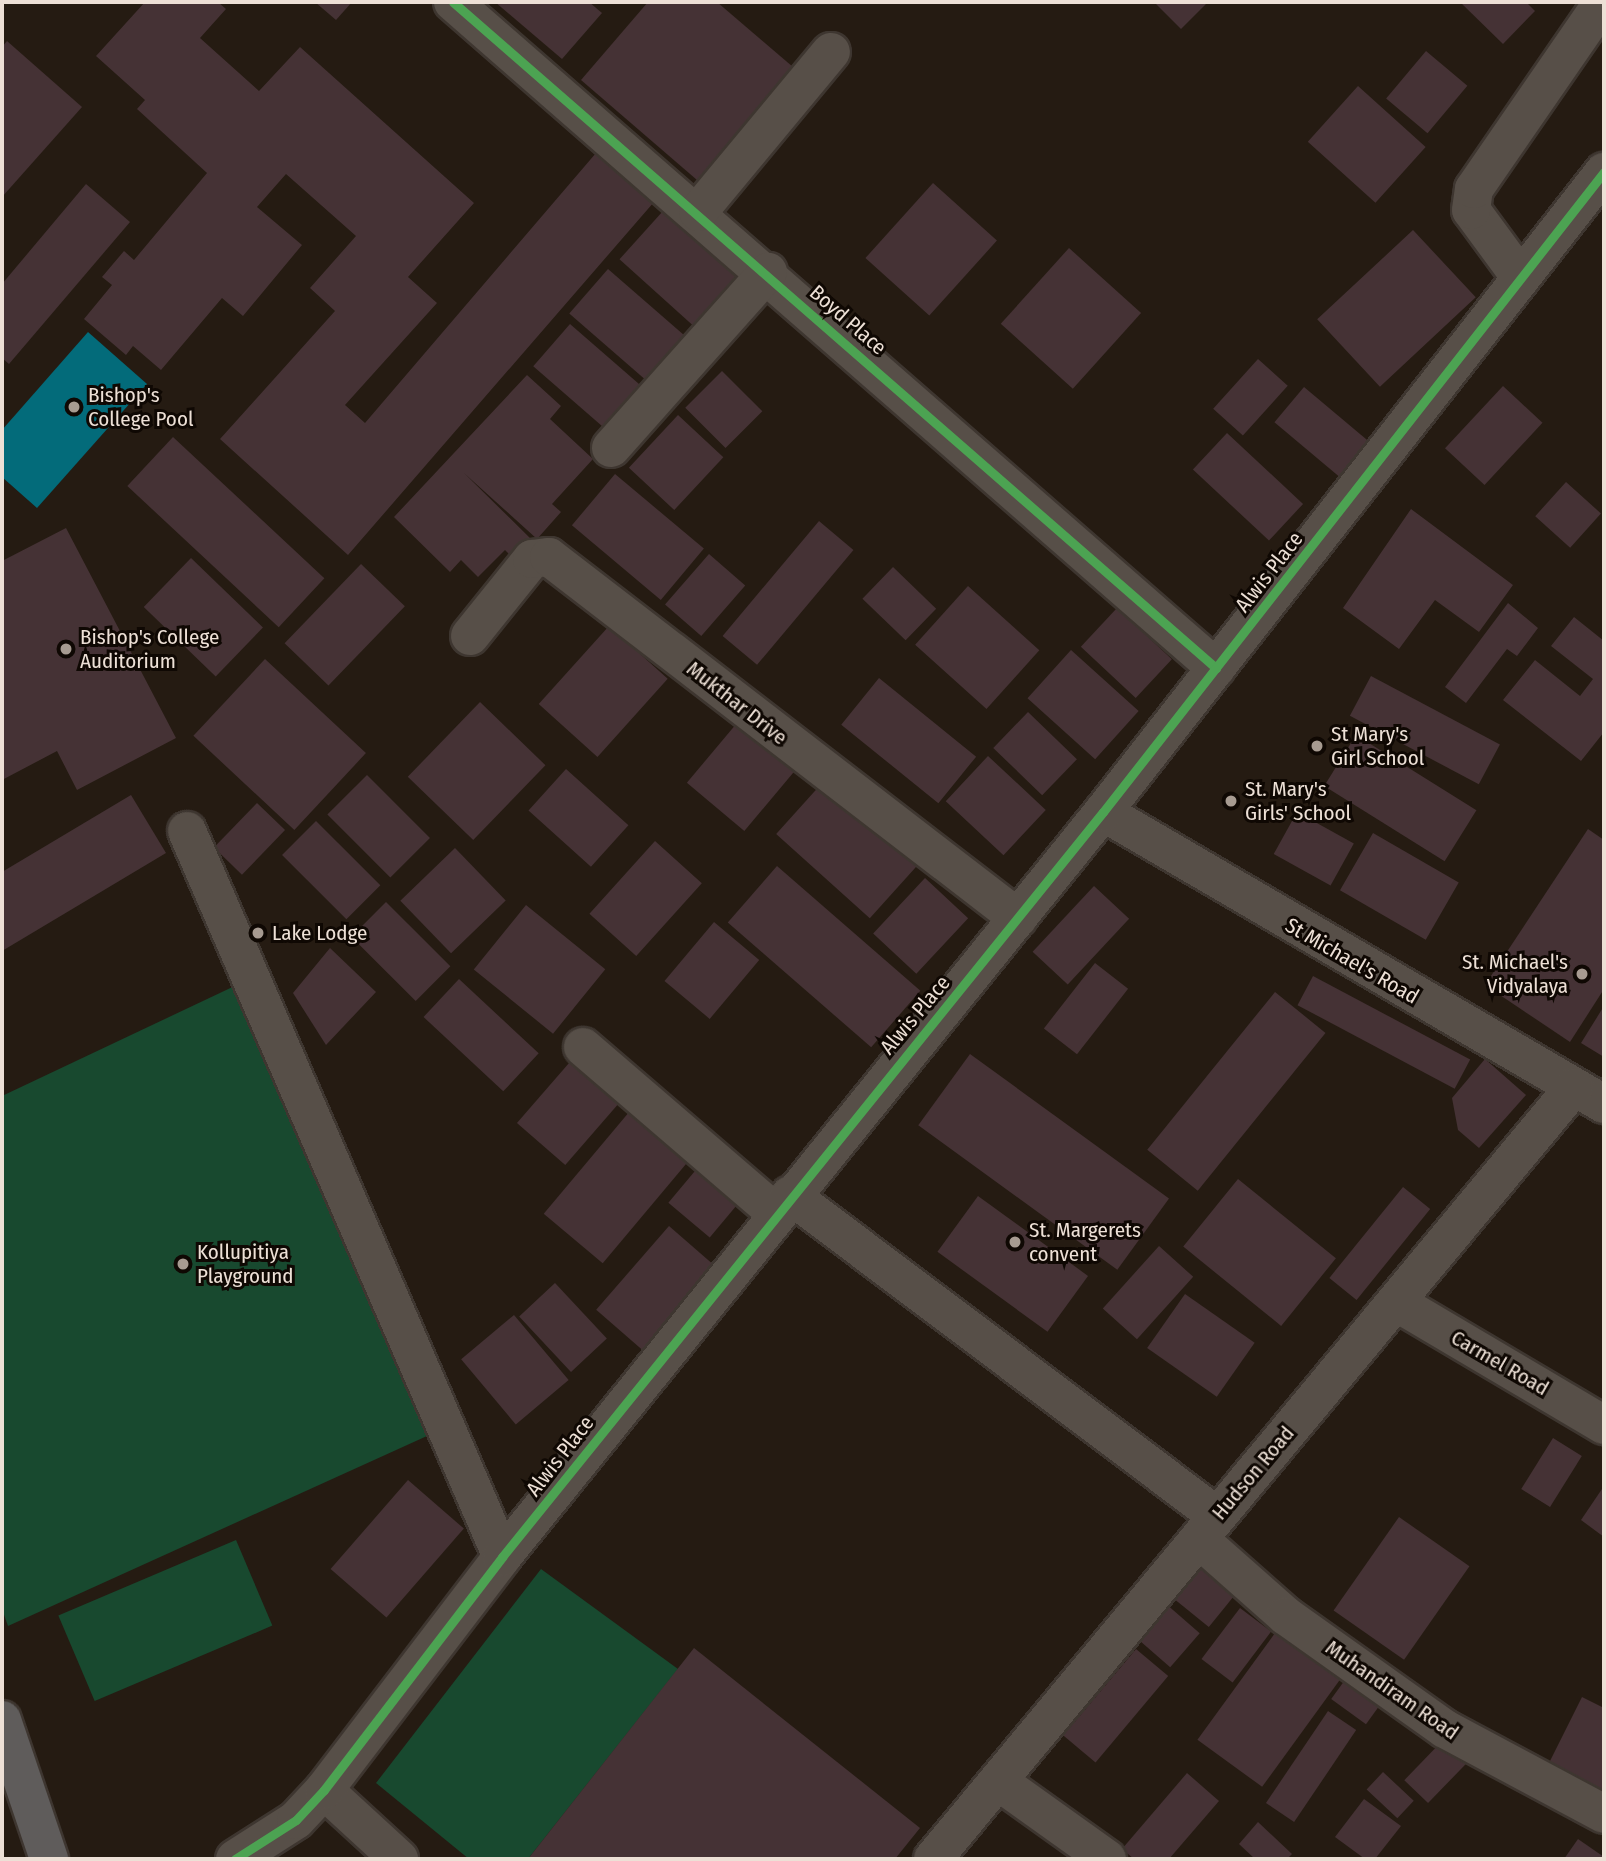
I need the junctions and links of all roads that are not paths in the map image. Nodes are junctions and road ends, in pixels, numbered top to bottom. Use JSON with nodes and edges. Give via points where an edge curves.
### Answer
{"nodes":[{"id":1,"x":453,"y":2,"type":"edge"},
{"id":2,"x":1603,"y":2,"type":"edge"},
{"id":3,"x":831,"y":52,"type":"dead end"},
{"id":4,"x":1604,"y":172,"type":"edge"},
{"id":5,"x":698,"y":212,"type":"junction"},
{"id":6,"x":768,"y":272,"type":"junction"},
{"id":7,"x":1521,"y":278,"type":"junction"},
{"id":8,"x":611,"y":449,"type":"dead end"},
{"id":9,"x":470,"y":636,"type":"dead end"},
{"id":10,"x":1216,"y":668,"type":"junction"},
{"id":11,"x":1103,"y":812,"type":"junction"},
{"id":12,"x":187,"y":831,"type":"dead end"},
{"id":13,"x":1018,"y":918,"type":"junction"},
{"id":14,"x":583,"y":1047,"type":"dead end"},
{"id":15,"x":1589,"y":1096,"type":"edge"},
{"id":16,"x":783,"y":1203,"type":"junction"},
{"id":17,"x":1396,"y":1302,"type":"junction"},
{"id":18,"x":1604,"y":1425,"type":"edge"},
{"id":19,"x":1208,"y":1527,"type":"junction"},
{"id":20,"x":502,"y":1557,"type":"junction"},
{"id":21,"x":2,"y":1720,"type":"edge"},
{"id":22,"x":998,"y":1781,"type":"junction"},
{"id":23,"x":324,"y":1790,"type":"junction"},
{"id":24,"x":1604,"y":1814,"type":"edge"},
{"id":25,"x":49,"y":1859,"type":"edge"},
{"id":26,"x":234,"y":1859,"type":"edge"},
{"id":27,"x":399,"y":1859,"type":"edge"},
{"id":28,"x":933,"y":1859,"type":"edge"},
{"id":29,"x":1107,"y":1859,"type":"edge"}],
"edges":[{"from":1,"to":5,"type":"street","name":"Boyd Place"},
{"from":2,"to":7,"type":"street","via":[[1474,188],[1471,210]]},
{"from":3,"to":5,"type":"street"},
{"from":4,"to":7,"type":"street","name":"Alwis Place"},
{"from":5,"to":6,"type":"street","name":"Boyd Place"},
{"from":6,"to":8,"type":"street"},
{"from":6,"to":10,"type":"street","name":"Boyd Place"},
{"from":7,"to":10,"type":"street","name":"Alwis Place"},
{"from":9,"to":13,"type":"street","name":"Mukthar Drive","via":[[533,559],[549,558]]},
{"from":10,"to":11,"type":"street","name":"Alwis Place"},
{"from":11,"to":13,"type":"street","name":"Alwis Place"},
{"from":11,"to":15,"type":"street","name":"St Michael's Road"},
{"from":12,"to":20,"type":"street"},
{"from":13,"to":16,"type":"street","name":"Alwis Place"},
{"from":14,"to":16,"type":"street","name":"Muhandiram Road"},
{"from":15,"to":17,"type":"street","name":"Hudson Road"},
{"from":16,"to":19,"type":"street","name":"Muhandiram Road"},
{"from":16,"to":20,"type":"street","name":"Alwis Place"},
{"from":17,"to":18,"type":"street","name":"Carmel Road"},
{"from":17,"to":19,"type":"street","name":"Hudson Road"},
{"from":19,"to":22,"type":"street","name":"Hudson Road"},
{"from":19,"to":24,"type":"street","name":"Muhandiram Road","via":[[1286,1616],[1445,1729]]},
{"from":20,"to":23,"type":"street","name":"Alwis Place"},
{"from":21,"to":25,"type":"main road"},
{"from":22,"to":28,"type":"street","name":"Hudson Road"},
{"from":22,"to":29,"type":"street"},
{"from":23,"to":26,"type":"street","name":"Alwis Place","via":[[296,1820]]},
{"from":23,"to":27,"type":"street"}]}
